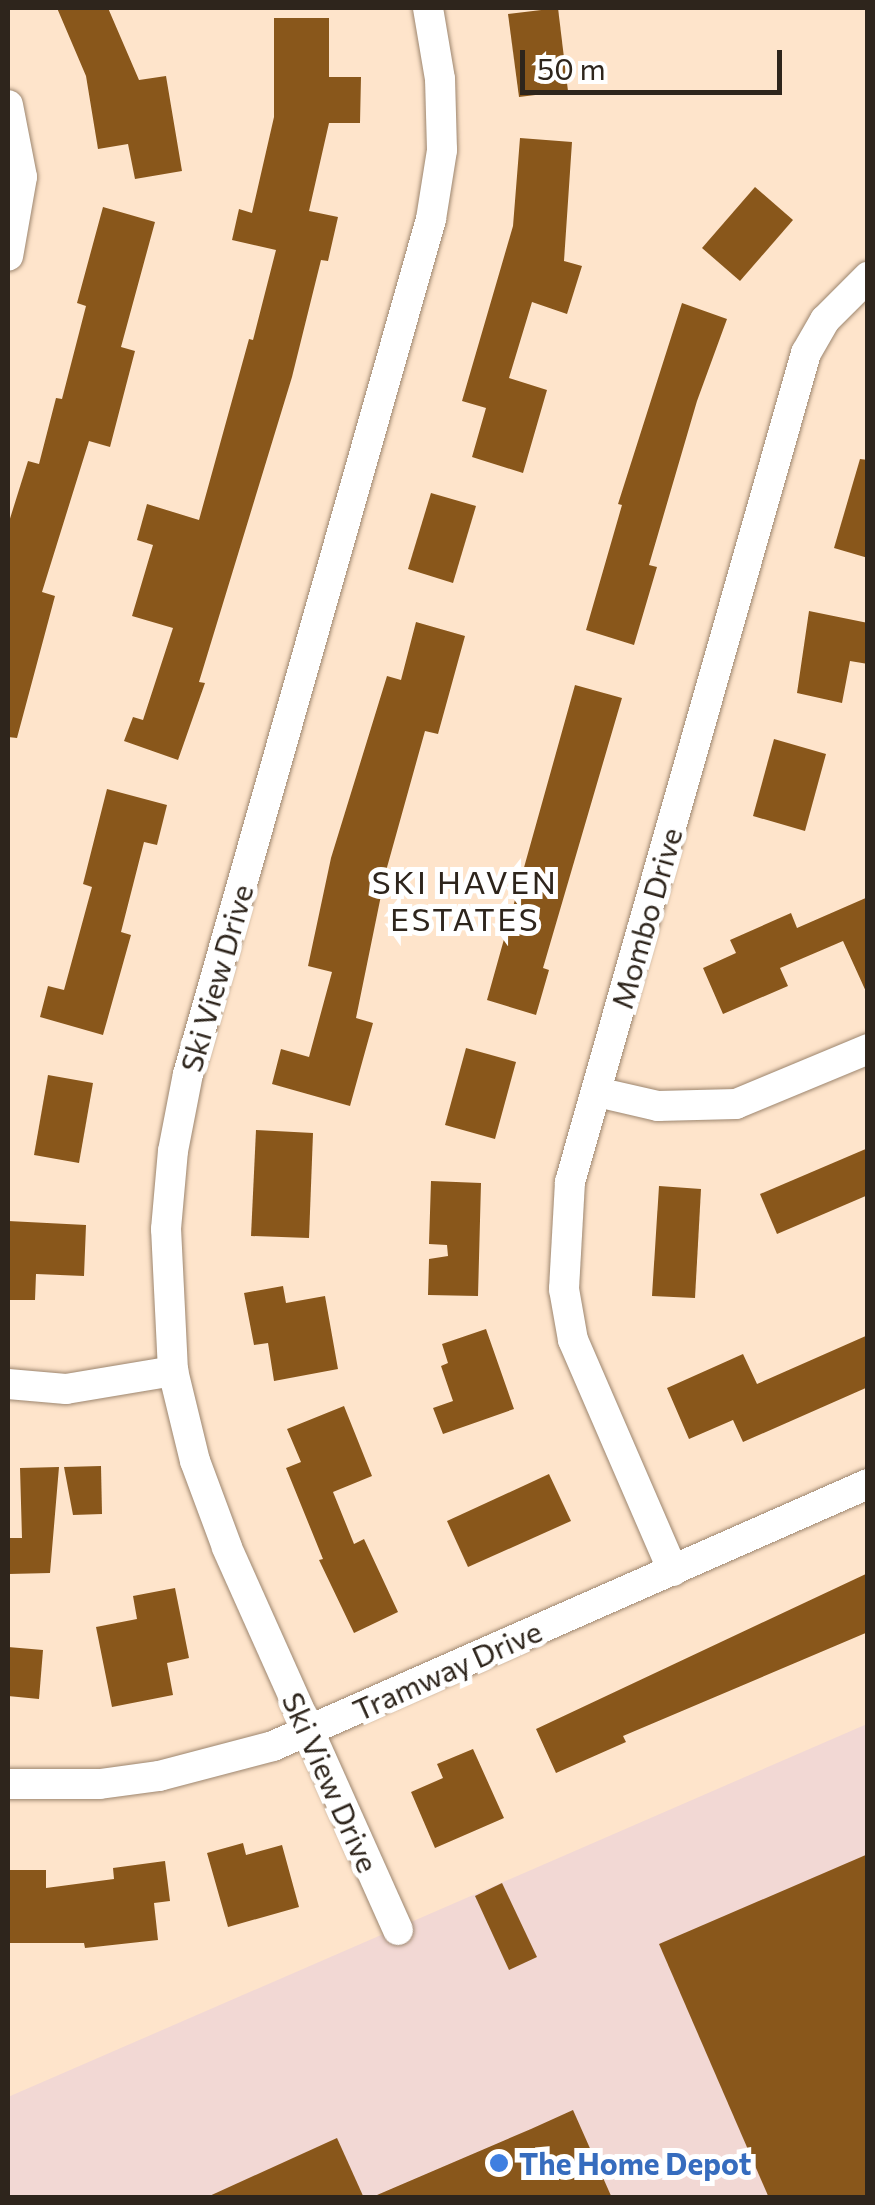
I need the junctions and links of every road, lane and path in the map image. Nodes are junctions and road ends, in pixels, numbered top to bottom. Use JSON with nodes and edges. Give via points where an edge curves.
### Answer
{"nodes":[{"id":1,"x":428,"y":8,"type":"edge"},
{"id":2,"x":8,"y":105,"type":"edge"},
{"id":3,"x":8,"y":256,"type":"edge"},
{"id":4,"x":868,"y":278,"type":"edge"},
{"id":5,"x":868,"y":1049,"type":"edge"},
{"id":6,"x":598,"y":1092,"type":"junction"},
{"id":7,"x":172,"y":1372,"type":"junction"},
{"id":8,"x":8,"y":1384,"type":"edge"},
{"id":9,"x":868,"y":1484,"type":"edge"},
{"id":10,"x":673,"y":1570,"type":"junction"},
{"id":11,"x":309,"y":1732,"type":"junction"},
{"id":12,"x":8,"y":1784,"type":"edge"},
{"id":13,"x":398,"y":1930,"type":"dead end"}],
"edges":[{"from":1,"to":7,"type":"street","name":"Ski View Drive","via":[[440,78],[442,150],[431,219],[188,1074],[166,1229]]},
{"from":2,"to":3,"type":"street","via":[[22,177]]},
{"from":4,"to":6,"type":"street","name":"Mombo Drive","via":[[825,320],[806,353]]},
{"from":5,"to":6,"type":"street","via":[[736,1104],[658,1106]]},
{"from":6,"to":10,"type":"street","name":"Mombo Drive","via":[[570,1182],[564,1288],[592,1390]]},
{"from":7,"to":8,"type":"street","via":[[66,1388]]},
{"from":7,"to":11,"type":"street","name":"Ski View Drive","via":[[221,1530]]},
{"from":9,"to":10,"type":"street","name":"Tramway Drive"},
{"from":10,"to":11,"type":"street","name":"Tramway Drive"},
{"from":11,"to":12,"type":"street","name":"Tramway Drive","via":[[159,1776]]},
{"from":11,"to":13,"type":"street","name":"Ski View Drive"}]}
